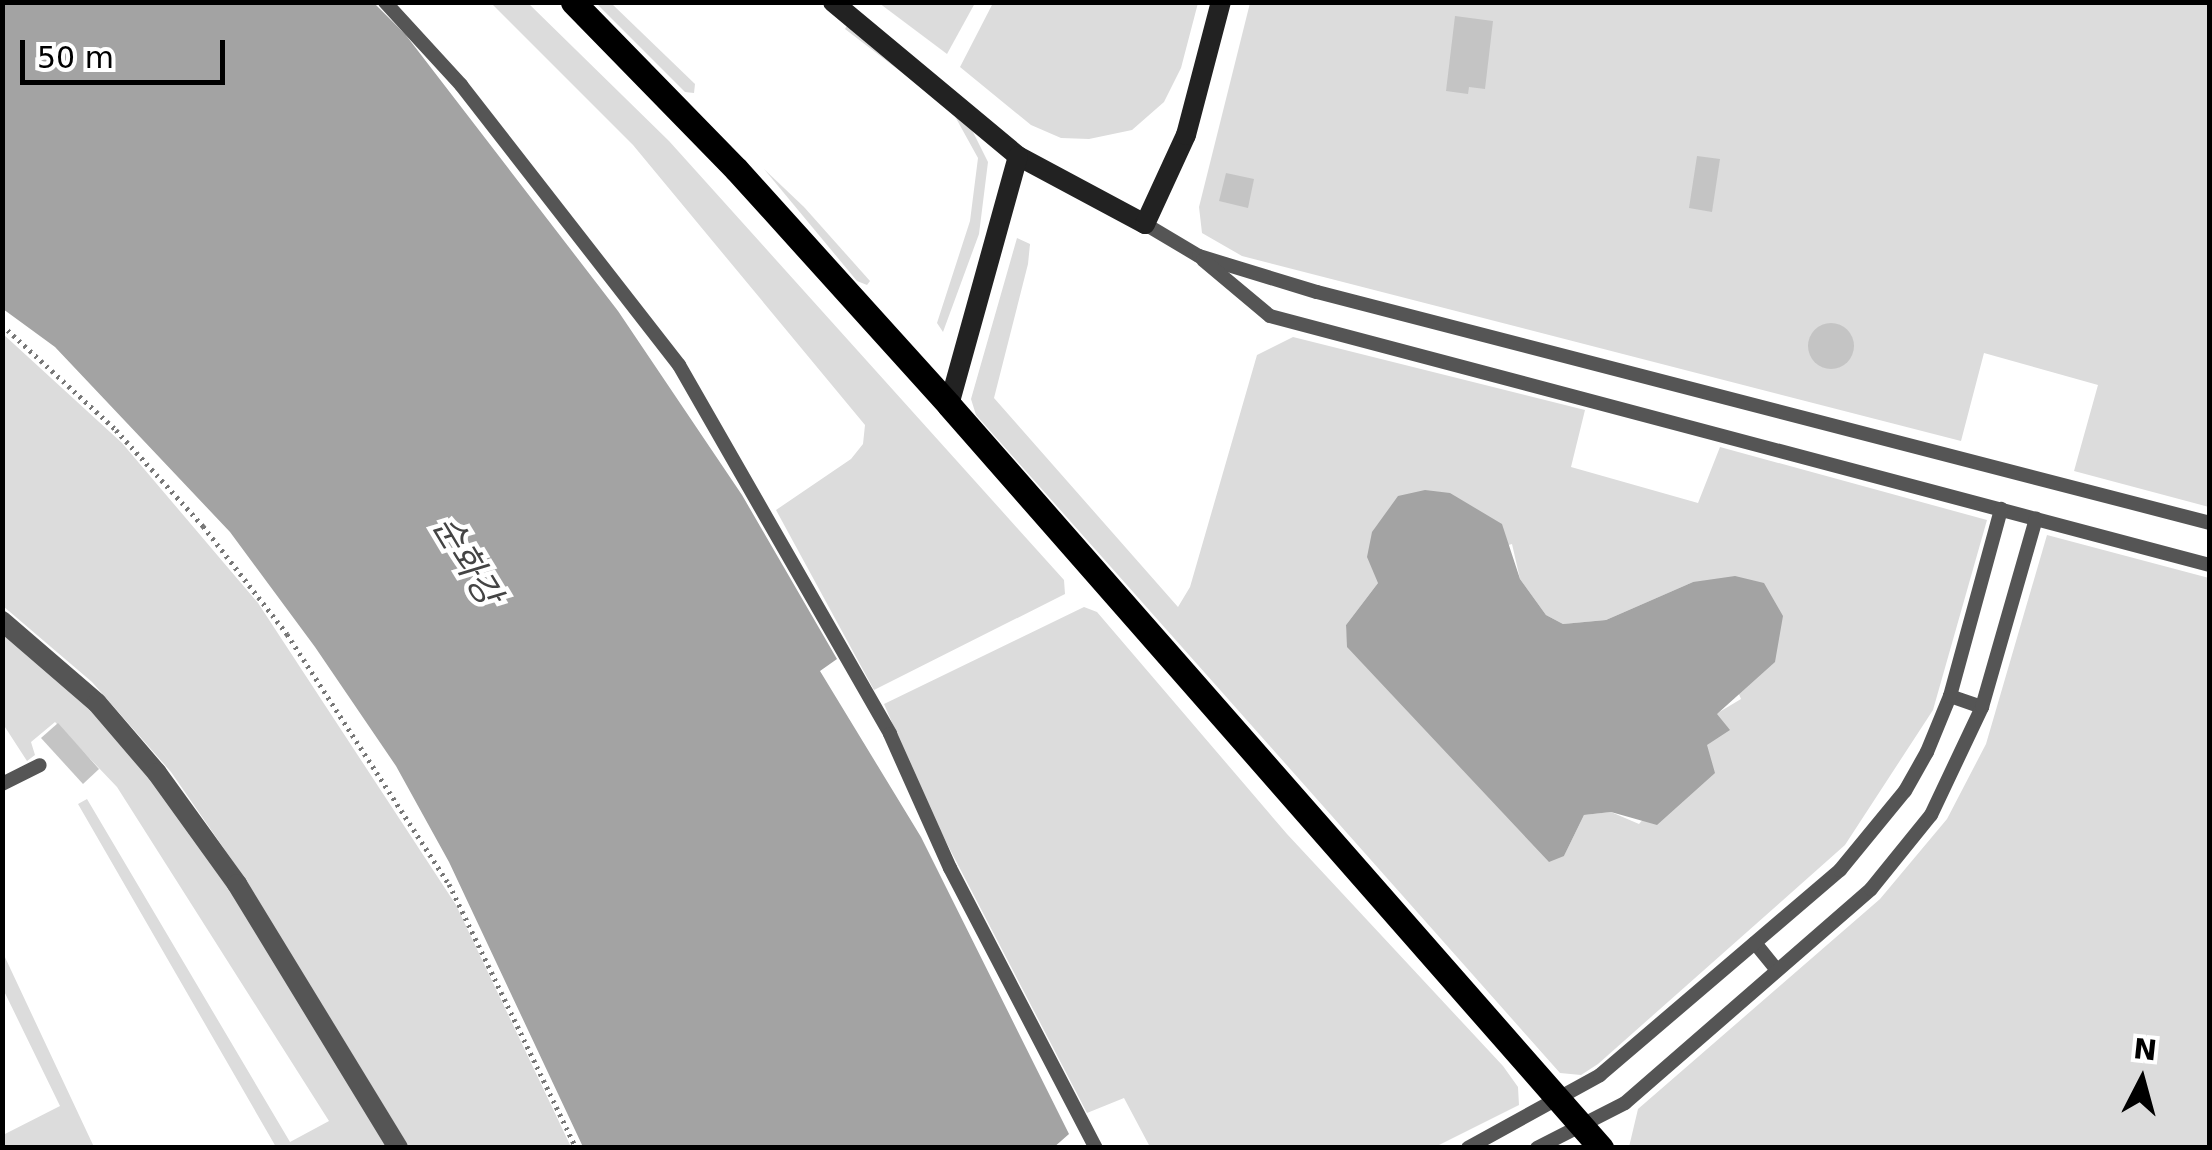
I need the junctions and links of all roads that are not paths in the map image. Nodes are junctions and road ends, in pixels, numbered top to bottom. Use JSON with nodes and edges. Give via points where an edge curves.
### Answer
{"nodes":[{"id":1,"x":385,"y":2,"type":"edge"},
{"id":2,"x":573,"y":2,"type":"edge"},
{"id":3,"x":1221,"y":2,"type":"edge"},
{"id":4,"x":837,"y":4,"type":"edge"},
{"id":5,"x":1018,"y":156,"type":"junction"},
{"id":6,"x":1144,"y":224,"type":"junction"},
{"id":7,"x":1199,"y":256,"type":"junction"},
{"id":8,"x":950,"y":406,"type":"junction"},
{"id":9,"x":2001,"y":510,"type":"junction"},
{"id":10,"x":2036,"y":518,"type":"junction"},
{"id":11,"x":2210,"y":523,"type":"edge"},
{"id":12,"x":2210,"y":565,"type":"edge"},
{"id":13,"x":2,"y":621,"type":"edge"},
{"id":14,"x":1950,"y":696,"type":"junction"},
{"id":15,"x":1982,"y":707,"type":"junction"},
{"id":16,"x":40,"y":766,"type":"dead end"},
{"id":17,"x":2,"y":784,"type":"edge"},
{"id":18,"x":1756,"y":943,"type":"junction"},
{"id":19,"x":1777,"y":970,"type":"junction"},
{"id":20,"x":1558,"y":1101,"type":"junction"},
{"id":21,"x":1580,"y":1125,"type":"junction"},
{"id":22,"x":398,"y":1148,"type":"edge"},
{"id":23,"x":1096,"y":1148,"type":"edge"},
{"id":24,"x":1468,"y":1148,"type":"edge"},
{"id":25,"x":1537,"y":1148,"type":"edge"},
{"id":26,"x":1601,"y":1148,"type":"edge"}],
"edges":[{"from":1,"to":23,"type":"lane","via":[[462,85],[678,366],[890,734],[950,868]]},
{"from":2,"to":8,"type":"main road","via":[[736,169]]},
{"from":3,"to":6,"type":"main road","via":[[1186,135]]},
{"from":4,"to":5,"type":"main road"},
{"from":5,"to":6,"type":"main road"},
{"from":5,"to":8,"type":"main road"},
{"from":6,"to":7,"type":"lane"},
{"from":7,"to":9,"type":"lane","via":[[1270,316]]},
{"from":7,"to":11,"type":"lane"},
{"from":8,"to":20,"type":"main road"},
{"from":9,"to":10,"type":"lane"},
{"from":9,"to":14,"type":"lane"},
{"from":10,"to":12,"type":"lane"},
{"from":10,"to":15,"type":"lane"},
{"from":13,"to":22,"type":"street","via":[[97,703],[157,773],[246,898]]},
{"from":14,"to":15,"type":"lane"},
{"from":14,"to":18,"type":"lane","via":[[1905,791],[1840,870]]},
{"from":15,"to":19,"type":"lane","via":[[1932,815],[1871,888]]},
{"from":16,"to":17,"type":"lane"},
{"from":18,"to":19,"type":"lane"},
{"from":18,"to":20,"type":"lane","via":[[1600,1075]]},
{"from":19,"to":21,"type":"lane","via":[[1625,1103]]},
{"from":20,"to":21,"type":"main road"},
{"from":20,"to":24,"type":"lane"},
{"from":21,"to":25,"type":"lane"},
{"from":21,"to":26,"type":"main road"}]}
